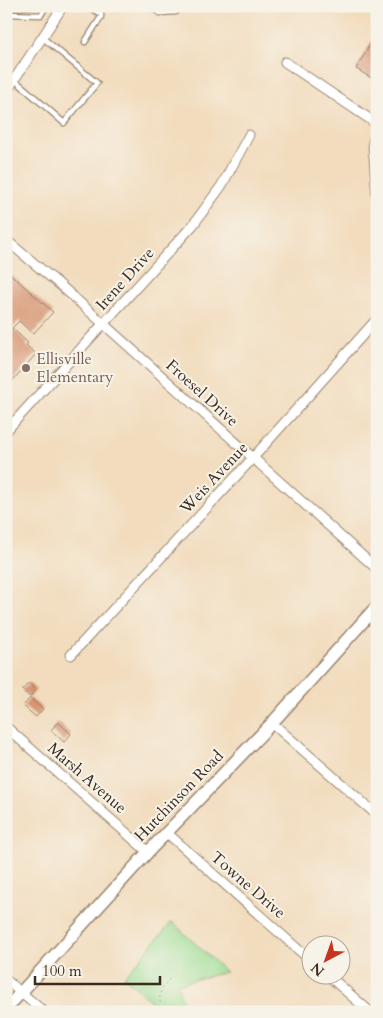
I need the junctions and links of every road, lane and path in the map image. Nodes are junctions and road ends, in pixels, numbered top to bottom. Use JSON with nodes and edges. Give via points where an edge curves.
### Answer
{"nodes":[{"id":1,"x":46,"y":6,"type":"edge"},
{"id":2,"x":63,"y":6,"type":"edge"},
{"id":3,"x":87,"y":6,"type":"edge"},
{"id":4,"x":149,"y":6,"type":"edge"},
{"id":5,"x":179,"y":6,"type":"edge"},
{"id":6,"x":6,"y":14,"type":"edge"},
{"id":7,"x":43,"y":38,"type":"junction"},
{"id":8,"x":85,"y":42,"type":"dead end"},
{"id":9,"x":285,"y":62,"type":"dead end"},
{"id":10,"x":15,"y":80,"type":"junction"},
{"id":11,"x":6,"y":92,"type":"edge"},
{"id":12,"x":377,"y":126,"type":"edge"},
{"id":13,"x":249,"y":135,"type":"dead end"},
{"id":14,"x":377,"y":196,"type":"edge"},
{"id":15,"x":6,"y":240,"type":"edge"},
{"id":16,"x":377,"y":319,"type":"edge"},
{"id":17,"x":104,"y":325,"type":"junction"},
{"id":18,"x":6,"y":432,"type":"edge"},
{"id":19,"x":252,"y":458,"type":"junction"},
{"id":20,"x":377,"y":569,"type":"edge"},
{"id":21,"x":377,"y":606,"type":"edge"},
{"id":22,"x":71,"y":654,"type":"dead end"},
{"id":23,"x":272,"y":723,"type":"junction"},
{"id":24,"x":6,"y":727,"type":"edge"},
{"id":25,"x":377,"y":815,"type":"edge"},
{"id":26,"x":166,"y":832,"type":"junction"},
{"id":27,"x":148,"y":852,"type":"junction"},
{"id":28,"x":300,"y":951,"type":"edge"},
{"id":29,"x":172,"y":976,"type":"dead end"},
{"id":30,"x":6,"y":980,"type":"edge"},
{"id":31,"x":340,"y":986,"type":"edge"},
{"id":32,"x":21,"y":993,"type":"junction"},
{"id":33,"x":6,"y":1009,"type":"edge"},
{"id":34,"x":44,"y":1012,"type":"edge"},
{"id":35,"x":163,"y":1012,"type":"edge"},
{"id":36,"x":370,"y":1012,"type":"edge"}],
"edges":[{"from":1,"to":6,"type":"lane","via":[[40,15]]},
{"from":2,"to":7,"type":"street"},
{"from":3,"to":8,"type":"lane","via":[[101,17]]},
{"from":4,"to":5,"type":"lane","via":[[160,13],[176,12]]},
{"from":7,"to":10,"type":"street"},
{"from":7,"to":10,"type":"lane","via":[[98,83],[64,123]]},
{"from":9,"to":12,"type":"street"},
{"from":10,"to":11,"type":"street"},
{"from":12,"to":14,"type":"street","via":[[373,143]]},
{"from":13,"to":17,"type":"street","name":"Irene Drive","via":[[222,185],[193,225]]},
{"from":15,"to":17,"type":"street","name":"Froesel Drive"},
{"from":16,"to":19,"type":"street","name":"Weis Avenue"},
{"from":17,"to":18,"type":"street","name":"Irene Drive"},
{"from":17,"to":19,"type":"street","name":"Froesel Drive"},
{"from":19,"to":20,"type":"street","name":"Froesel Drive"},
{"from":19,"to":22,"type":"street","name":"Weis Avenue"},
{"from":21,"to":23,"type":"street","name":"Hutchinson Road"},
{"from":23,"to":25,"type":"street"},
{"from":23,"to":26,"type":"street","name":"Hutchinson Road"},
{"from":24,"to":27,"type":"street","name":"Marsh Avenue"},
{"from":26,"to":27,"type":"street","name":"Hutchinson Road"},
{"from":26,"to":28,"type":"street","name":"Towne Drive"},
{"from":27,"to":32,"type":"street","name":"Hutchinson Road"},
{"from":29,"to":35,"type":"path","via":[[160,994]]},
{"from":30,"to":32,"type":"street"},
{"from":31,"to":36,"type":"street"},
{"from":32,"to":33,"type":"street","name":"Hutchinson Road"},
{"from":32,"to":34,"type":"street"}]}
